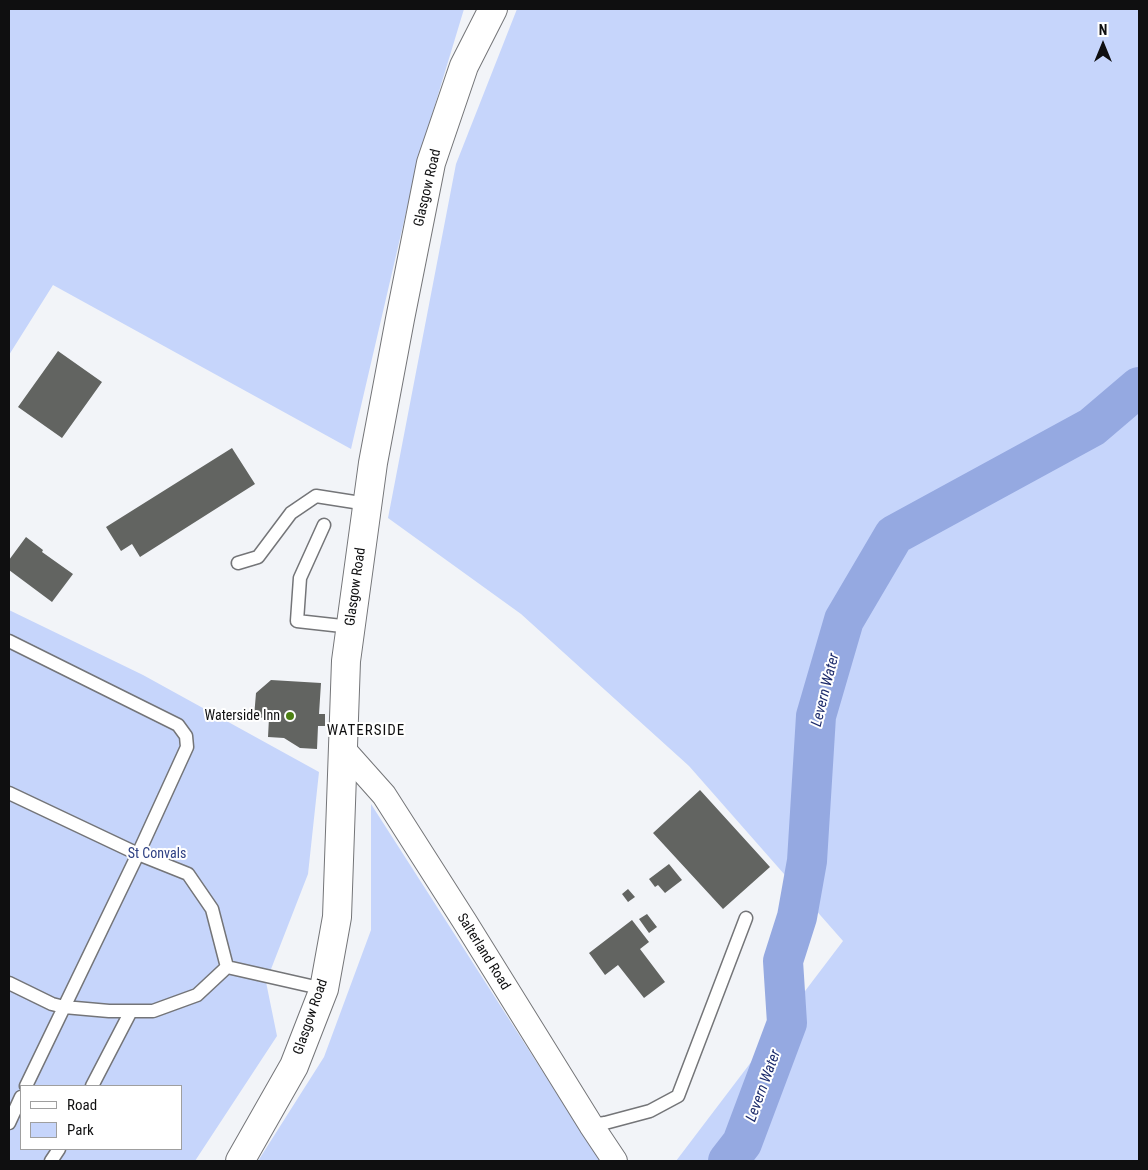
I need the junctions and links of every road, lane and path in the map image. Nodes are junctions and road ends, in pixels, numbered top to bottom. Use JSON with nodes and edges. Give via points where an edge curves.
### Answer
{"nodes":[{"id":1,"x":493,"y":9,"type":"edge"},
{"id":2,"x":367,"y":504,"type":"junction"},
{"id":3,"x":324,"y":525,"type":"dead end"},
{"id":4,"x":238,"y":563,"type":"dead end"},
{"id":5,"x":351,"y":627,"type":"junction"},
{"id":6,"x":9,"y":641,"type":"edge"},
{"id":7,"x":343,"y":749,"type":"junction"},
{"id":8,"x":9,"y":793,"type":"edge"},
{"id":9,"x":138,"y":854,"type":"junction"},
{"id":10,"x":746,"y":918,"type":"dead end"},
{"id":11,"x":227,"y":967,"type":"junction"},
{"id":12,"x":9,"y":983,"type":"edge"},
{"id":13,"x":324,"y":989,"type":"junction"},
{"id":14,"x":64,"y":1007,"type":"junction"},
{"id":15,"x":132,"y":1012,"type":"junction"},
{"id":16,"x":26,"y":1085,"type":"edge"},
{"id":17,"x":93,"y":1085,"type":"edge"},
{"id":18,"x":20,"y":1099,"type":"edge"},
{"id":19,"x":9,"y":1123,"type":"edge"},
{"id":20,"x":591,"y":1126,"type":"junction"},
{"id":21,"x":58,"y":1150,"type":"edge"},
{"id":22,"x":51,"y":1161,"type":"edge"},
{"id":23,"x":240,"y":1161,"type":"edge"},
{"id":24,"x":615,"y":1161,"type":"edge"}],
"edges":[{"from":1,"to":2,"type":"main road","name":"Glasgow Road","via":[[464,66],[431,163]]},
{"from":2,"to":4,"type":"lane","via":[[316,496],[291,513],[258,558]]},
{"from":2,"to":5,"type":"main road","name":"Glasgow Road"},
{"from":3,"to":5,"type":"lane","via":[[300,578],[297,621]]},
{"from":5,"to":7,"type":"main road","name":"Glasgow Road","via":[[346,661]]},
{"from":6,"to":9,"type":"lane","via":[[178,726],[186,736],[187,747]]},
{"from":7,"to":13,"type":"main road","name":"Glasgow Road","via":[[337,917]]},
{"from":7,"to":20,"type":"street","name":"Salterland Road","via":[[384,795]]},
{"from":8,"to":9,"type":"lane"},
{"from":9,"to":11,"type":"lane","via":[[188,874],[212,909]]},
{"from":9,"to":14,"type":"lane"},
{"from":10,"to":20,"type":"lane","via":[[678,1096],[650,1111]]},
{"from":11,"to":13,"type":"lane"},
{"from":11,"to":15,"type":"lane","via":[[197,995],[153,1011]]},
{"from":12,"to":14,"type":"lane"},
{"from":13,"to":23,"type":"main road","name":"Glasgow Road","via":[[294,1066]]},
{"from":14,"to":15,"type":"lane"},
{"from":14,"to":16,"type":"lane"},
{"from":15,"to":17,"type":"lane"},
{"from":18,"to":19,"type":"lane"},
{"from":20,"to":24,"type":"street","name":"Salterland Road"},
{"from":21,"to":22,"type":"lane"}]}
